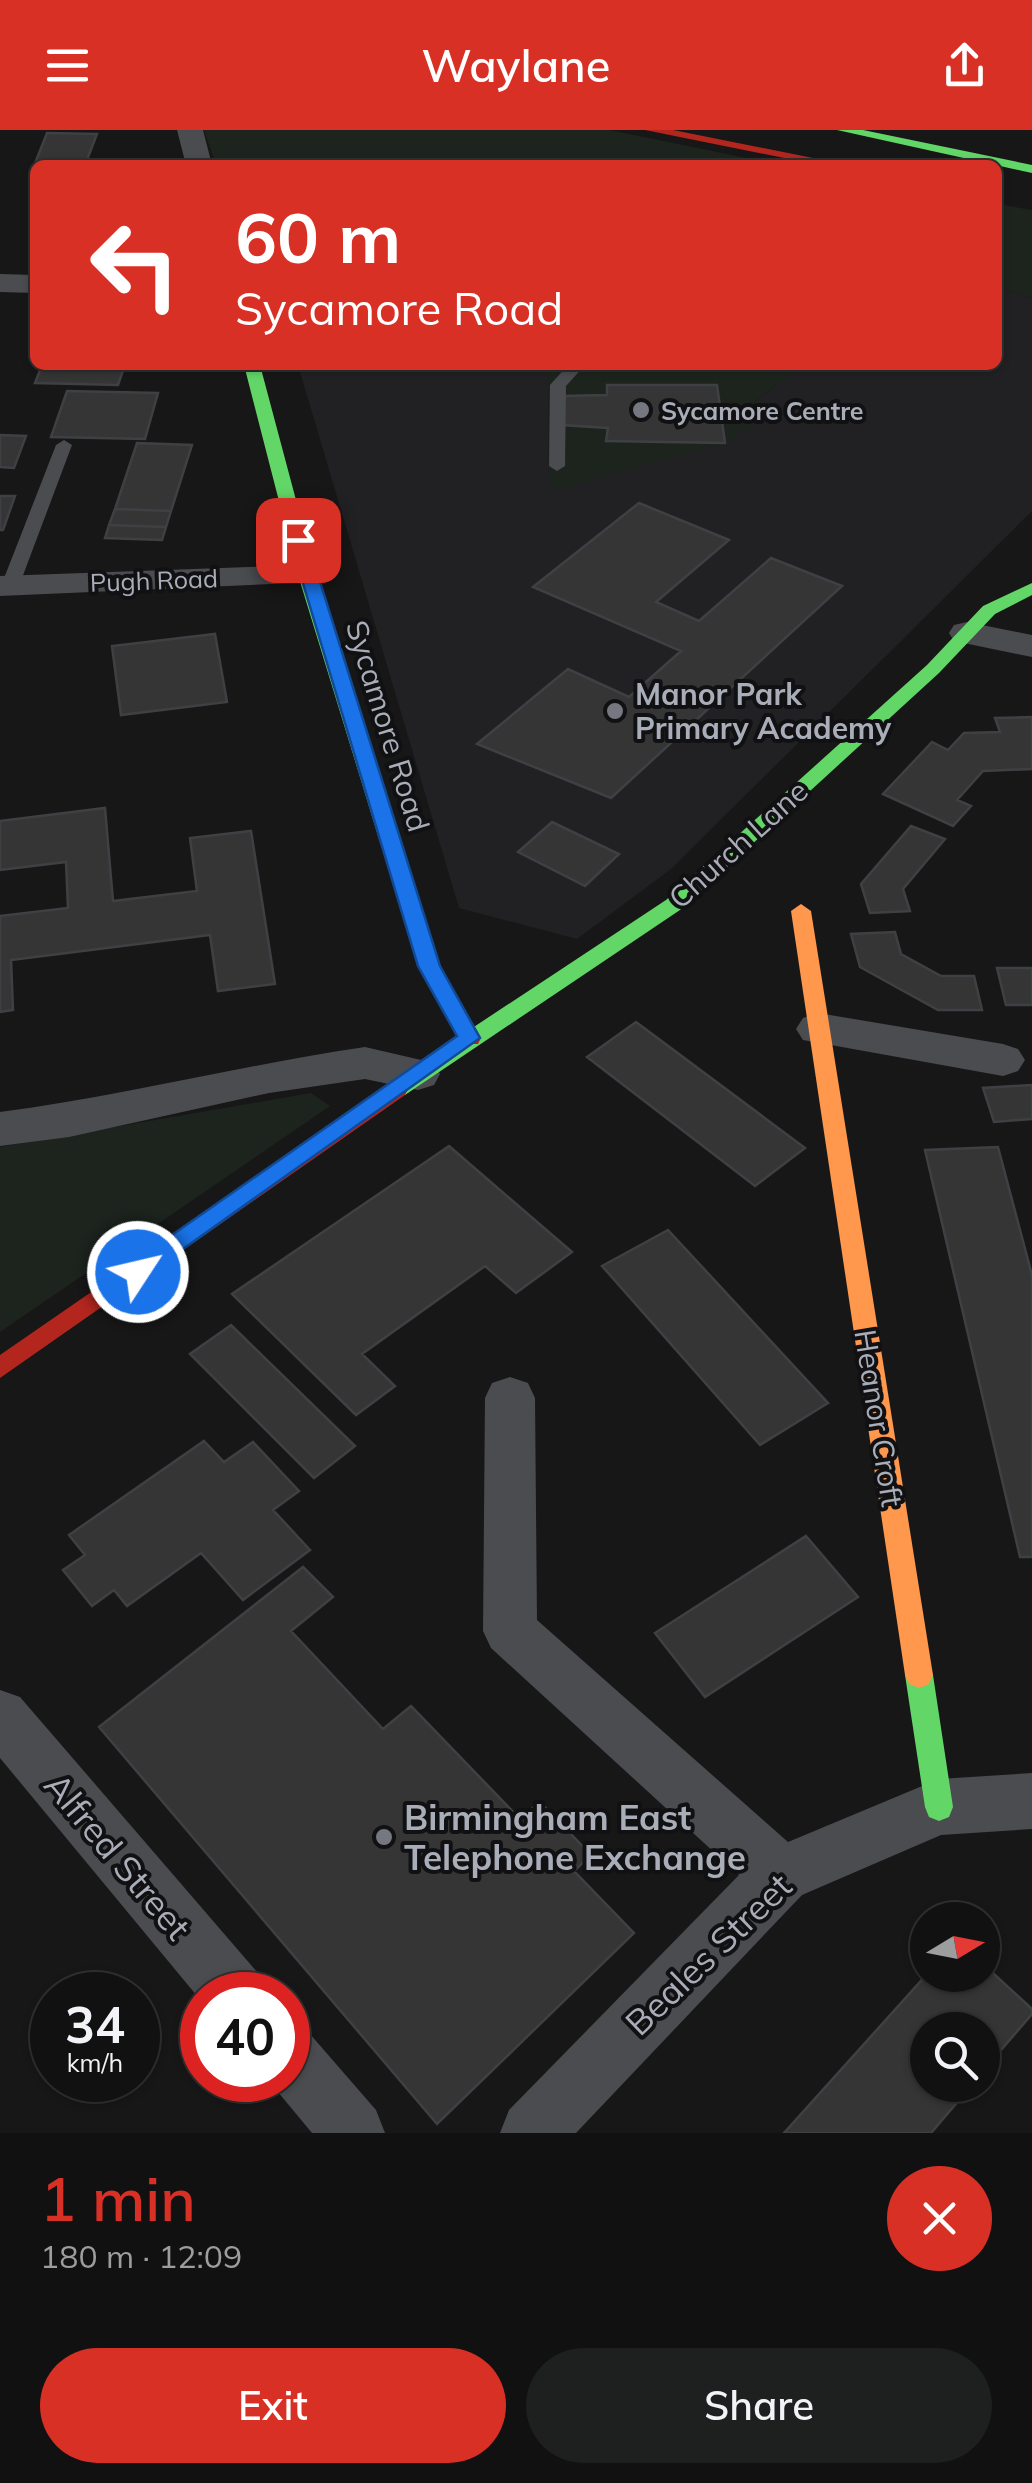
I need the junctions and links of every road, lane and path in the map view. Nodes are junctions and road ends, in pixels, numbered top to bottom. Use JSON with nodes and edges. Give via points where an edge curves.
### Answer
{"nodes":[{"id":1,"x":190,"y":130,"type":"edge"},
{"id":2,"x":652,"y":130,"type":"edge"},
{"id":3,"x":844,"y":130,"type":"edge"},
{"id":4,"x":198,"y":160,"type":"edge"},
{"id":5,"x":814,"y":160,"type":"edge"},
{"id":6,"x":989,"y":160,"type":"edge"},
{"id":7,"x":1002,"y":163,"type":"edge"},
{"id":8,"x":1032,"y":169,"type":"edge"},
{"id":9,"x":1002,"y":184,"type":"edge"},
{"id":10,"x":1032,"y":188,"type":"edge"},
{"id":11,"x":0,"y":283,"type":"edge"},
{"id":12,"x":30,"y":284,"type":"edge"},
{"id":13,"x":253,"y":370,"type":"edge"},
{"id":14,"x":572,"y":370,"type":"edge"},
{"id":15,"x":64,"y":445,"type":"dead end"},
{"id":16,"x":557,"y":466,"type":"dead end"},
{"id":17,"x":308,"y":575,"type":"junction"},
{"id":18,"x":5,"y":586,"type":"edge"},
{"id":19,"x":1032,"y":588,"type":"edge"},
{"id":20,"x":967,"y":633,"type":"junction"},
{"id":21,"x":1032,"y":646,"type":"edge"},
{"id":22,"x":800,"y":912,"type":"dead end"},
{"id":23,"x":818,"y":1029,"type":"junction"},
{"id":24,"x":470,"y":1038,"type":"junction"},
{"id":25,"x":1002,"y":1060,"type":"dead end"},
{"id":26,"x":418,"y":1074,"type":"junction"},
{"id":27,"x":0,"y":1129,"type":"edge"},
{"id":28,"x":0,"y":1368,"type":"edge"},
{"id":29,"x":510,"y":1398,"type":"dead end"},
{"id":30,"x":0,"y":1716,"type":"edge"},
{"id":31,"x":1032,"y":1802,"type":"edge"},
{"id":32,"x":939,"y":1807,"type":"junction"},
{"id":33,"x":781,"y":1874,"type":"junction"},
{"id":34,"x":217,"y":1972,"type":"edge"},
{"id":35,"x":310,"y":2082,"type":"edge"},
{"id":36,"x":353,"y":2133,"type":"edge"},
{"id":37,"x":532,"y":2133,"type":"edge"}],
"edges":[{"from":1,"to":4,"type":"street"},
{"from":2,"to":5,"type":"main road"},
{"from":3,"to":6,"type":"main road"},
{"from":7,"to":8,"type":"main road"},
{"from":9,"to":10,"type":"main road"},
{"from":11,"to":12,"type":"street"},
{"from":13,"to":17,"type":"main road","name":"Sycamore Road"},
{"from":14,"to":16,"type":"lane","via":[[558,385]]},
{"from":15,"to":18,"type":"lane"},
{"from":17,"to":18,"type":"street","name":"Pugh Road"},
{"from":17,"to":24,"type":"main road","name":"Sycamore Road","via":[[429,966]]},
{"from":19,"to":20,"type":"main road","name":"Church Lane","via":[[988,610]]},
{"from":20,"to":21,"type":"street"},
{"from":20,"to":24,"type":"main road","name":"Church Lane","via":[[673,905]]},
{"from":22,"to":23,"type":"main road","name":"Heanor Croft"},
{"from":23,"to":25,"type":"street"},
{"from":23,"to":32,"type":"main road","name":"Heanor Croft"},
{"from":24,"to":26,"type":"main road","name":"Church Lane"},
{"from":26,"to":27,"type":"street","via":[[365,1063]]},
{"from":26,"to":28,"type":"main road","name":"Church Lane"},
{"from":29,"to":33,"type":"street","via":[[510,1631]]},
{"from":30,"to":34,"type":"street","name":"Alfred Street"},
{"from":31,"to":32,"type":"street","name":"Beales Street"},
{"from":32,"to":33,"type":"street","name":"Beales Street"},
{"from":33,"to":37,"type":"street","name":"Beales Street"},
{"from":35,"to":36,"type":"street"}]}
